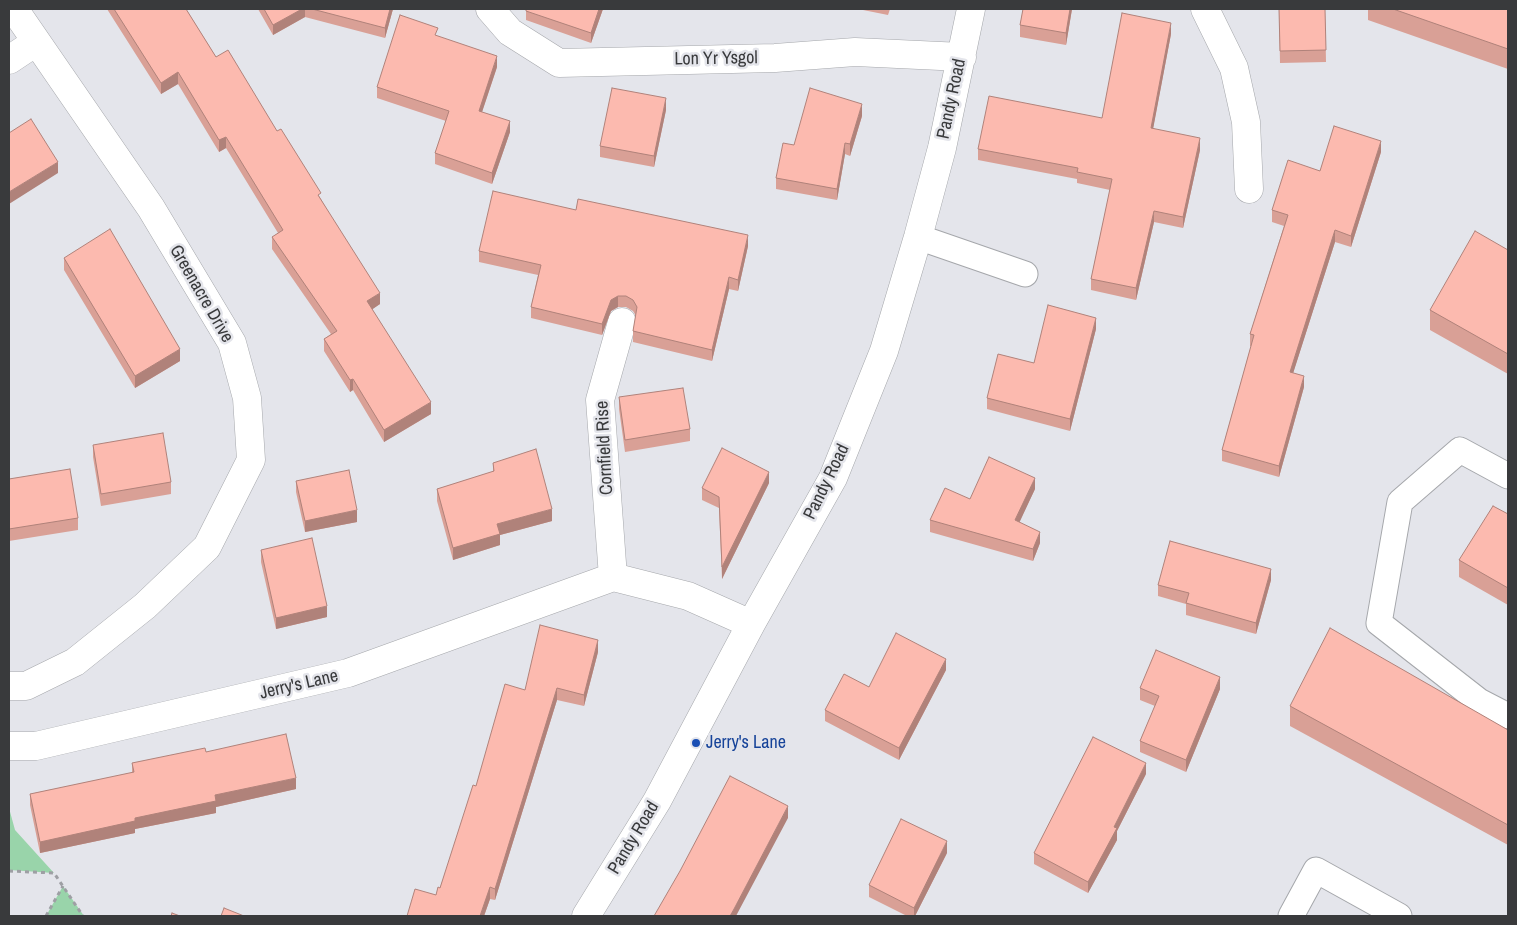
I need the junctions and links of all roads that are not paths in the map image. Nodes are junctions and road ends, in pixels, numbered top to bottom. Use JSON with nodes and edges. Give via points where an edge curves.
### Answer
{"nodes":[{"id":1,"x":14,"y":9,"type":"edge"},
{"id":2,"x":490,"y":9,"type":"edge"},
{"id":3,"x":971,"y":9,"type":"edge"},
{"id":4,"x":1205,"y":9,"type":"edge"},
{"id":5,"x":36,"y":42,"type":"junction"},
{"id":6,"x":962,"y":57,"type":"junction"},
{"id":7,"x":9,"y":60,"type":"edge"},
{"id":8,"x":1249,"y":189,"type":"dead end"},
{"id":9,"x":918,"y":237,"type":"junction"},
{"id":10,"x":1025,"y":274,"type":"dead end"},
{"id":11,"x":622,"y":322,"type":"dead end"},
{"id":12,"x":1508,"y":476,"type":"edge"},
{"id":13,"x":613,"y":578,"type":"junction"},
{"id":14,"x":751,"y":624,"type":"junction"},
{"id":15,"x":9,"y":686,"type":"edge"},
{"id":16,"x":1508,"y":716,"type":"edge"},
{"id":17,"x":9,"y":746,"type":"edge"},
{"id":18,"x":586,"y":916,"type":"edge"},
{"id":19,"x":1291,"y":916,"type":"edge"},
{"id":20,"x":1399,"y":916,"type":"edge"}],
"edges":[{"from":1,"to":5,"type":"street","name":"Greenacre Drive"},
{"from":2,"to":6,"type":"street","name":"Lon Yr Ysgol","via":[[510,32],[559,63],[775,58],[855,52]]},
{"from":3,"to":6,"type":"street","name":"Pandy Road"},
{"from":4,"to":8,"type":"street","via":[[1234,68],[1246,122]]},
{"from":5,"to":7,"type":"street"},
{"from":5,"to":15,"type":"street","name":"Greenacre Drive","via":[[151,208],[232,343],[247,398],[251,460],[207,546],[152,599],[74,662],[26,686]]},
{"from":6,"to":9,"type":"street","name":"Pandy Road"},
{"from":9,"to":10,"type":"lane"},
{"from":9,"to":14,"type":"street","name":"Pandy Road","via":[[884,351],[833,478]]},
{"from":11,"to":13,"type":"street","name":"Cornfield Rise","via":[[600,400]]},
{"from":12,"to":16,"type":"lane","via":[[1460,450],[1400,502],[1379,623],[1479,701]]},
{"from":13,"to":14,"type":"street","via":[[688,596]]},
{"from":13,"to":17,"type":"street","name":"Jerry's Lane","via":[[348,673],[45,744]]},
{"from":14,"to":18,"type":"street","name":"Pandy Road","via":[[657,801]]},
{"from":19,"to":20,"type":"lane","via":[[1316,870]]}]}
